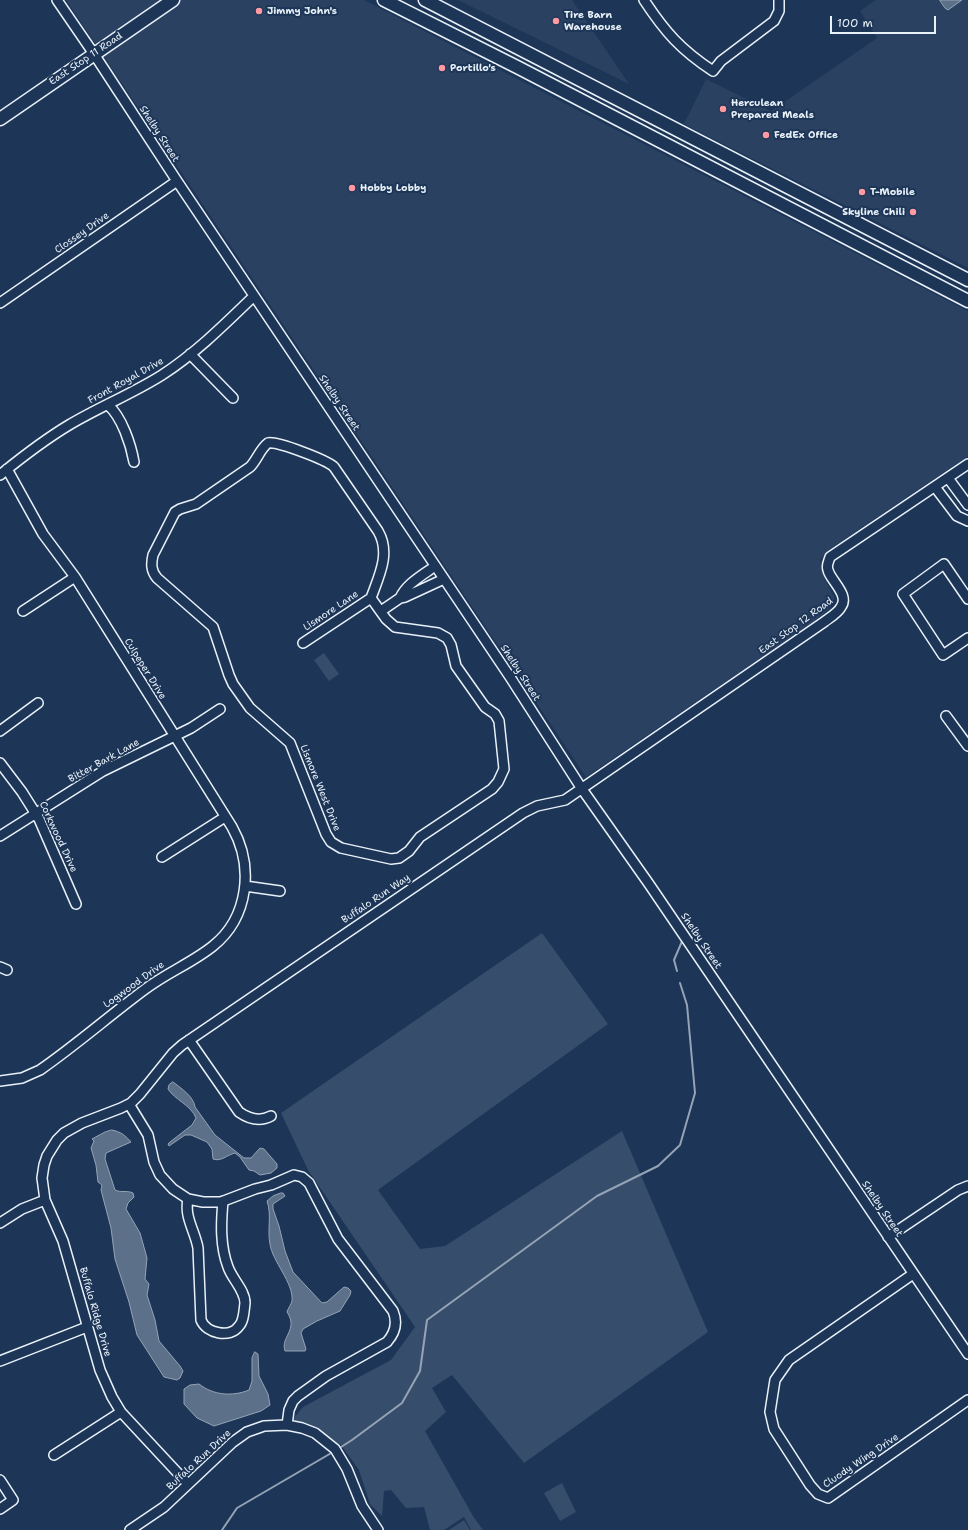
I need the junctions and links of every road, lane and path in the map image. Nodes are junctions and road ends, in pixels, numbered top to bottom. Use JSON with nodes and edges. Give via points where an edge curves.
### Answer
{"nodes":[{"id":1,"x":57,"y":0,"type":"edge"},
{"id":2,"x":173,"y":0,"type":"edge"},
{"id":3,"x":384,"y":0,"type":"edge"},
{"id":4,"x":425,"y":0,"type":"edge"},
{"id":5,"x":644,"y":0,"type":"edge"},
{"id":6,"x":779,"y":0,"type":"edge"},
{"id":7,"x":94,"y":54,"type":"junction"},
{"id":8,"x":0,"y":119,"type":"edge"},
{"id":9,"x":177,"y":181,"type":"junction"},
{"id":10,"x":968,"y":280,"type":"edge"},
{"id":11,"x":254,"y":296,"type":"junction"},
{"id":12,"x":968,"y":300,"type":"edge"},
{"id":13,"x":0,"y":304,"type":"edge"},
{"id":14,"x":190,"y":354,"type":"junction"},
{"id":15,"x":233,"y":398,"type":"dead end"},
{"id":16,"x":108,"y":405,"type":"junction"},
{"id":17,"x":134,"y":462,"type":"dead end"},
{"id":18,"x":968,"y":464,"type":"edge"},
{"id":19,"x":4,"y":472,"type":"edge"},
{"id":20,"x":948,"y":478,"type":"junction"},
{"id":21,"x":935,"y":487,"type":"junction"},
{"id":22,"x":968,"y":505,"type":"edge"},
{"id":23,"x":968,"y":521,"type":"edge"},
{"id":24,"x":436,"y":566,"type":"junction"},
{"id":25,"x":75,"y":577,"type":"junction"},
{"id":26,"x":444,"y":579,"type":"junction"},
{"id":27,"x":371,"y":598,"type":"junction"},
{"id":28,"x":400,"y":598,"type":"junction"},
{"id":29,"x":968,"y":599,"type":"edge"},
{"id":30,"x":22,"y":611,"type":"dead end"},
{"id":31,"x":381,"y":612,"type":"junction"},
{"id":32,"x":968,"y":638,"type":"edge"},
{"id":33,"x":303,"y":643,"type":"dead end"},
{"id":34,"x":38,"y":703,"type":"dead end"},
{"id":35,"x":220,"y":709,"type":"dead end"},
{"id":36,"x":946,"y":716,"type":"dead end"},
{"id":37,"x":0,"y":731,"type":"edge"},
{"id":38,"x":174,"y":736,"type":"junction"},
{"id":39,"x":968,"y":746,"type":"edge"},
{"id":40,"x":0,"y":763,"type":"edge"},
{"id":41,"x":582,"y":789,"type":"junction"},
{"id":42,"x":36,"y":813,"type":"junction"},
{"id":43,"x":225,"y":817,"type":"junction"},
{"id":44,"x":0,"y":836,"type":"edge"},
{"id":45,"x":162,"y":857,"type":"dead end"},
{"id":46,"x":245,"y":886,"type":"junction"},
{"id":47,"x":280,"y":891,"type":"dead end"},
{"id":48,"x":76,"y":904,"type":"dead end"},
{"id":49,"x":189,"y":1040,"type":"junction"},
{"id":50,"x":0,"y":1081,"type":"edge"},
{"id":51,"x":129,"y":1104,"type":"junction"},
{"id":52,"x":271,"y":1116,"type":"dead end"},
{"id":53,"x":968,"y":1186,"type":"edge"},
{"id":54,"x":188,"y":1198,"type":"junction"},
{"id":55,"x":45,"y":1200,"type":"junction"},
{"id":56,"x":223,"y":1201,"type":"junction"},
{"id":57,"x":0,"y":1223,"type":"edge"},
{"id":58,"x":888,"y":1237,"type":"junction"},
{"id":59,"x":913,"y":1274,"type":"junction"},
{"id":60,"x":87,"y":1327,"type":"junction"},
{"id":61,"x":968,"y":1354,"type":"edge"},
{"id":62,"x":0,"y":1361,"type":"edge"},
{"id":63,"x":968,"y":1400,"type":"edge"},
{"id":64,"x":122,"y":1412,"type":"junction"},
{"id":65,"x":287,"y":1425,"type":"junction"},
{"id":66,"x":54,"y":1455,"type":"dead end"},
{"id":67,"x":0,"y":1480,"type":"edge"},
{"id":68,"x":188,"y":1484,"type":"junction"},
{"id":69,"x":0,"y":1509,"type":"edge"},
{"id":70,"x":130,"y":1530,"type":"edge"},
{"id":71,"x":378,"y":1530,"type":"edge"}],
"edges":[{"from":1,"to":7,"type":"street","name":"Shelby Street"},
{"from":2,"to":7,"type":"main road","name":"East Stop 11 Road"},
{"from":3,"to":12,"type":"main road"},
{"from":4,"to":10,"type":"main road"},
{"from":5,"to":6,"type":"street","via":[[672,38],[713,71],[774,21],[779,11]]},
{"from":7,"to":8,"type":"main road","name":"East Stop 11 Road"},
{"from":7,"to":9,"type":"street","name":"Shelby Street"},
{"from":9,"to":11,"type":"street","name":"Shelby Street"},
{"from":9,"to":13,"type":"street","name":"Clossey Drive"},
{"from":11,"to":14,"type":"street","name":"Front Royal Drive","via":[[213,336]]},
{"from":11,"to":24,"type":"street","name":"Shelby Street"},
{"from":14,"to":15,"type":"street"},
{"from":14,"to":16,"type":"street","name":"Front Royal Drive","via":[[160,376]]},
{"from":16,"to":17,"type":"street","via":[[124,430]]},
{"from":16,"to":19,"type":"street","name":"Front Royal Drive","via":[[54,434]]},
{"from":18,"to":20,"type":"street","name":"East Stop 12 Road"},
{"from":19,"to":25,"type":"street","name":"Culpeper Drive","via":[[43,534]]},
{"from":20,"to":21,"type":"street","name":"East Stop 12 Road"},
{"from":20,"to":22,"type":"street"},
{"from":21,"to":23,"type":"street","via":[[957,516]]},
{"from":21,"to":41,"type":"street","name":"East Stop 12 Road","via":[[830,557],[828,570],[841,592],[842,607]]},
{"from":24,"to":26,"type":"street","name":"Shelby Street"},
{"from":24,"to":28,"type":"street","via":[[411,584]]},
{"from":25,"to":30,"type":"street"},
{"from":25,"to":38,"type":"street","name":"Culpeper Drive"},
{"from":26,"to":28,"type":"street"},
{"from":26,"to":41,"type":"street","name":"Shelby Street"},
{"from":27,"to":31,"type":"street"},
{"from":27,"to":31,"type":"street","name":"Lismore West Drive","via":[[384,561],[382,537],[334,467],[310,455],[275,443],[268,443],[250,467],[196,504],[177,511],[153,558],[152,569],[157,578],[213,627],[229,675],[250,708],[290,743],[331,842],[341,848],[391,859],[409,852],[420,837],[492,789],[504,769],[498,718],[485,706],[456,666],[448,640],[440,634],[395,627]]},
{"from":27,"to":33,"type":"street","name":"Lismore Lane"},
{"from":28,"to":31,"type":"street"},
{"from":29,"to":32,"type":"street","via":[[944,564],[902,594],[943,655]]},
{"from":34,"to":37,"type":"street"},
{"from":35,"to":38,"type":"street","name":"Bitter Bark Lane"},
{"from":36,"to":39,"type":"street"},
{"from":38,"to":42,"type":"street","name":"Bitter Bark Lane","via":[[103,771]]},
{"from":38,"to":43,"type":"street","name":"Culpeper Drive"},
{"from":40,"to":42,"type":"street","name":"Corkwood Drive"},
{"from":41,"to":49,"type":"street","name":"Buffalo Run Way","via":[[565,800],[537,806],[523,813]]},
{"from":41,"to":58,"type":"street","name":"Shelby Street"},
{"from":42,"to":44,"type":"street","name":"Bitter Bark Lane"},
{"from":42,"to":48,"type":"street","name":"Corkwood Drive"},
{"from":43,"to":45,"type":"street"},
{"from":43,"to":46,"type":"street","name":"Culpeper Drive","via":[[242,851],[246,870]]},
{"from":46,"to":47,"type":"street"},
{"from":46,"to":50,"type":"street","name":"Logwood Drive","via":[[236,918],[213,946],[149,985],[43,1068],[29,1076]]},
{"from":49,"to":51,"type":"street","name":"Buffalo Run Way","via":[[172,1053]]},
{"from":49,"to":52,"type":"street","via":[[239,1112],[254,1119]]},
{"from":51,"to":54,"type":"street","via":[[148,1135],[154,1162],[160,1175],[172,1189]]},
{"from":51,"to":55,"type":"street","name":"Buffalo Ridge Drive","via":[[82,1123],[57,1140],[45,1162],[42,1178]]},
{"from":53,"to":58,"type":"street","via":[[958,1190]]},
{"from":54,"to":56,"type":"street","via":[[203,1202]]},
{"from":54,"to":56,"type":"street","via":[[187,1214],[198,1248],[201,1320],[210,1330],[226,1333],[238,1328],[242,1321],[245,1300],[226,1264],[221,1228]]},
{"from":55,"to":57,"type":"street","via":[[22,1209]]},
{"from":55,"to":60,"type":"street","name":"Buffalo Ridge Drive","via":[[63,1241]]},
{"from":56,"to":65,"type":"street","via":[[292,1176],[304,1178],[338,1239],[395,1315],[396,1325],[391,1338],[326,1376],[295,1398],[289,1410]]},
{"from":58,"to":59,"type":"street","name":"Shelby Street"},
{"from":59,"to":61,"type":"street","name":"Shelby Street"},
{"from":59,"to":63,"type":"street","name":"Cluody Wing Drive","via":[[789,1360],[775,1380],[770,1412],[774,1429],[810,1485],[818,1494],[828,1498]]},
{"from":60,"to":62,"type":"street"},
{"from":60,"to":64,"type":"street","name":"Buffalo Ridge Drive","via":[[100,1370]]},
{"from":64,"to":66,"type":"street"},
{"from":64,"to":68,"type":"street","name":"Buffalo Ridge Drive"},
{"from":65,"to":68,"type":"street","name":"Buffalo Run Drive","via":[[264,1426],[246,1432]]},
{"from":65,"to":71,"type":"street","name":"Buffalo Run Drive","via":[[315,1433],[337,1452],[362,1506]]},
{"from":67,"to":69,"type":"street","via":[[14,1500]]},
{"from":68,"to":70,"type":"street","name":"Buffalo Run Drive","via":[[156,1514]]}]}
